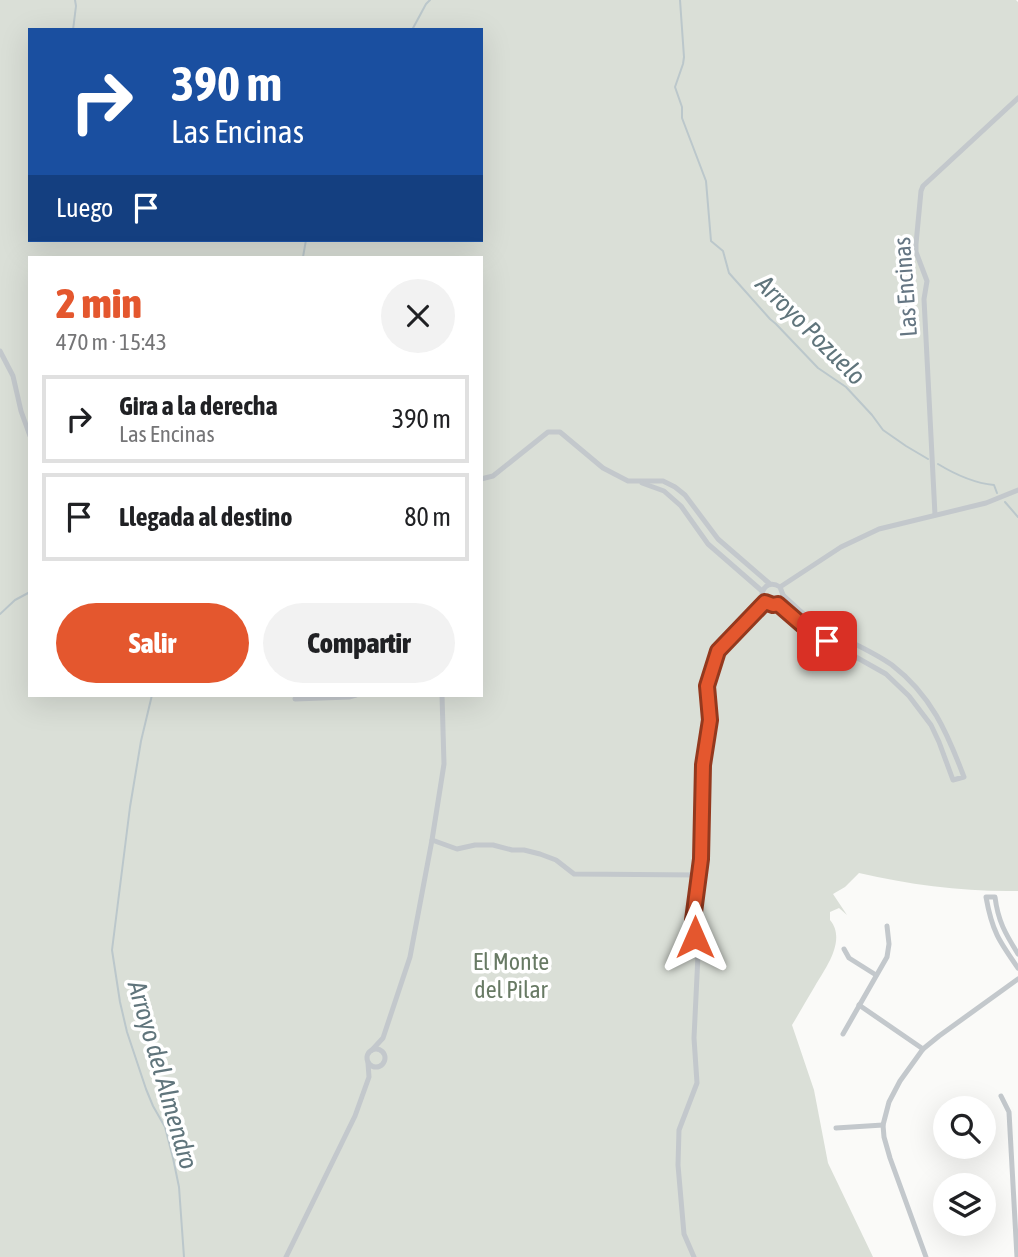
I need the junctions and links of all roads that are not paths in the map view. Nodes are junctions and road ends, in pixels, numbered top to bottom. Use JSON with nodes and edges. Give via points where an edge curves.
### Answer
{"nodes":[{"id":1,"x":1018,"y":98,"type":"edge"},
{"id":2,"x":0,"y":351,"type":"edge"},
{"id":3,"x":28,"y":431,"type":"edge"},
{"id":4,"x":483,"y":479,"type":"edge"},
{"id":5,"x":639,"y":482,"type":"junction"},
{"id":6,"x":1018,"y":490,"type":"edge"},
{"id":7,"x":935,"y":515,"type":"junction"},
{"id":8,"x":769,"y":584,"type":"junction"},
{"id":9,"x":780,"y":587,"type":"junction"},
{"id":10,"x":762,"y":591,"type":"junction"},
{"id":11,"x":783,"y":595,"type":"junction"},
{"id":12,"x":765,"y":602,"type":"junction"},
{"id":13,"x":778,"y":604,"type":"junction"},
{"id":14,"x":349,"y":697,"type":"edge"},
{"id":15,"x":442,"y":697,"type":"edge"},
{"id":16,"x":295,"y":699,"type":"dead end"},
{"id":17,"x":432,"y":840,"type":"junction"},
{"id":18,"x":699,"y":875,"type":"junction"},
{"id":19,"x":887,"y":926,"type":"dead end"},
{"id":20,"x":844,"y":949,"type":"dead end"},
{"id":21,"x":1018,"y":954,"type":"edge"},
{"id":22,"x":1018,"y":968,"type":"edge"},
{"id":23,"x":876,"y":975,"type":"junction"},
{"id":24,"x":1018,"y":979,"type":"edge"},
{"id":25,"x":859,"y":1005,"type":"junction"},
{"id":26,"x":843,"y":1034,"type":"dead end"},
{"id":27,"x":383,"y":1038,"type":"junction"},
{"id":28,"x":923,"y":1049,"type":"junction"},
{"id":29,"x":372,"y":1050,"type":"junction"},
{"id":30,"x":384,"y":1055,"type":"junction"},
{"id":31,"x":368,"y":1063,"type":"junction"},
{"id":32,"x":380,"y":1066,"type":"junction"},
{"id":33,"x":369,"y":1077,"type":"junction"},
{"id":34,"x":1001,"y":1096,"type":"dead end"},
{"id":35,"x":883,"y":1125,"type":"junction"},
{"id":36,"x":836,"y":1128,"type":"dead end"},
{"id":37,"x":1015,"y":1162,"type":"edge"},
{"id":38,"x":286,"y":1257,"type":"edge"},
{"id":39,"x":694,"y":1257,"type":"edge"},
{"id":40,"x":926,"y":1257,"type":"edge"},
{"id":41,"x":1017,"y":1257,"type":"edge"}],
"edges":[{"from":1,"to":7,"type":"street","name":"Las Encinas","via":[[922,191],[916,252],[927,281],[924,299]]},
{"from":2,"to":3,"type":"street","via":[[13,376]]},
{"from":4,"to":5,"type":"street","via":[[494,476],[548,432],[560,432],[603,468]]},
{"from":5,"to":8,"type":"street","via":[[663,481],[675,487],[718,539]]},
{"from":5,"to":10,"type":"street","via":[[664,491],[681,506],[708,544]]},
{"from":6,"to":7,"type":"street"},
{"from":7,"to":9,"type":"street","via":[[879,529],[841,547]]},
{"from":8,"to":9,"type":"street"},
{"from":8,"to":10,"type":"street"},
{"from":9,"to":11,"type":"street"},
{"from":10,"to":12,"type":"street"},
{"from":11,"to":13,"type":"street"},
{"from":11,"to":13,"type":"street","via":[[814,622],[891,665],[918,690],[943,725],[964,777],[953,780],[931,725],[909,695],[886,674],[808,630]]},
{"from":12,"to":13,"type":"street"},
{"from":12,"to":18,"type":"street","via":[[718,651],[707,686],[710,720],[703,765]]},
{"from":14,"to":16,"type":"street"},
{"from":15,"to":17,"type":"street","via":[[444,764]]},
{"from":17,"to":18,"type":"street","via":[[457,849],[493,845],[541,854],[573,874]]},
{"from":17,"to":27,"type":"street","via":[[410,957]]},
{"from":18,"to":39,"type":"street","via":[[693,920],[698,954],[697,1083],[679,1130],[678,1165],[684,1234]]},
{"from":19,"to":23,"type":"street","via":[[887,957]]},
{"from":20,"to":23,"type":"street","via":[[849,958]]},
{"from":21,"to":22,"type":"street","via":[[1004,933],[995,897],[986,897],[997,938]]},
{"from":23,"to":25,"type":"street"},
{"from":24,"to":28,"type":"street"},
{"from":25,"to":26,"type":"street"},
{"from":25,"to":28,"type":"street"},
{"from":27,"to":29,"type":"street"},
{"from":27,"to":30,"type":"street"},
{"from":28,"to":35,"type":"street","via":[[900,1081]]},
{"from":29,"to":30,"type":"street"},
{"from":29,"to":31,"type":"street"},
{"from":30,"to":32,"type":"street"},
{"from":31,"to":32,"type":"street"},
{"from":31,"to":33,"type":"street"},
{"from":32,"to":33,"type":"street"},
{"from":33,"to":38,"type":"street","via":[[355,1116]]},
{"from":34,"to":37,"type":"street","via":[[1009,1112]]},
{"from":35,"to":36,"type":"street"},
{"from":35,"to":40,"type":"street","via":[[890,1158]]},
{"from":37,"to":41,"type":"street"}]}
